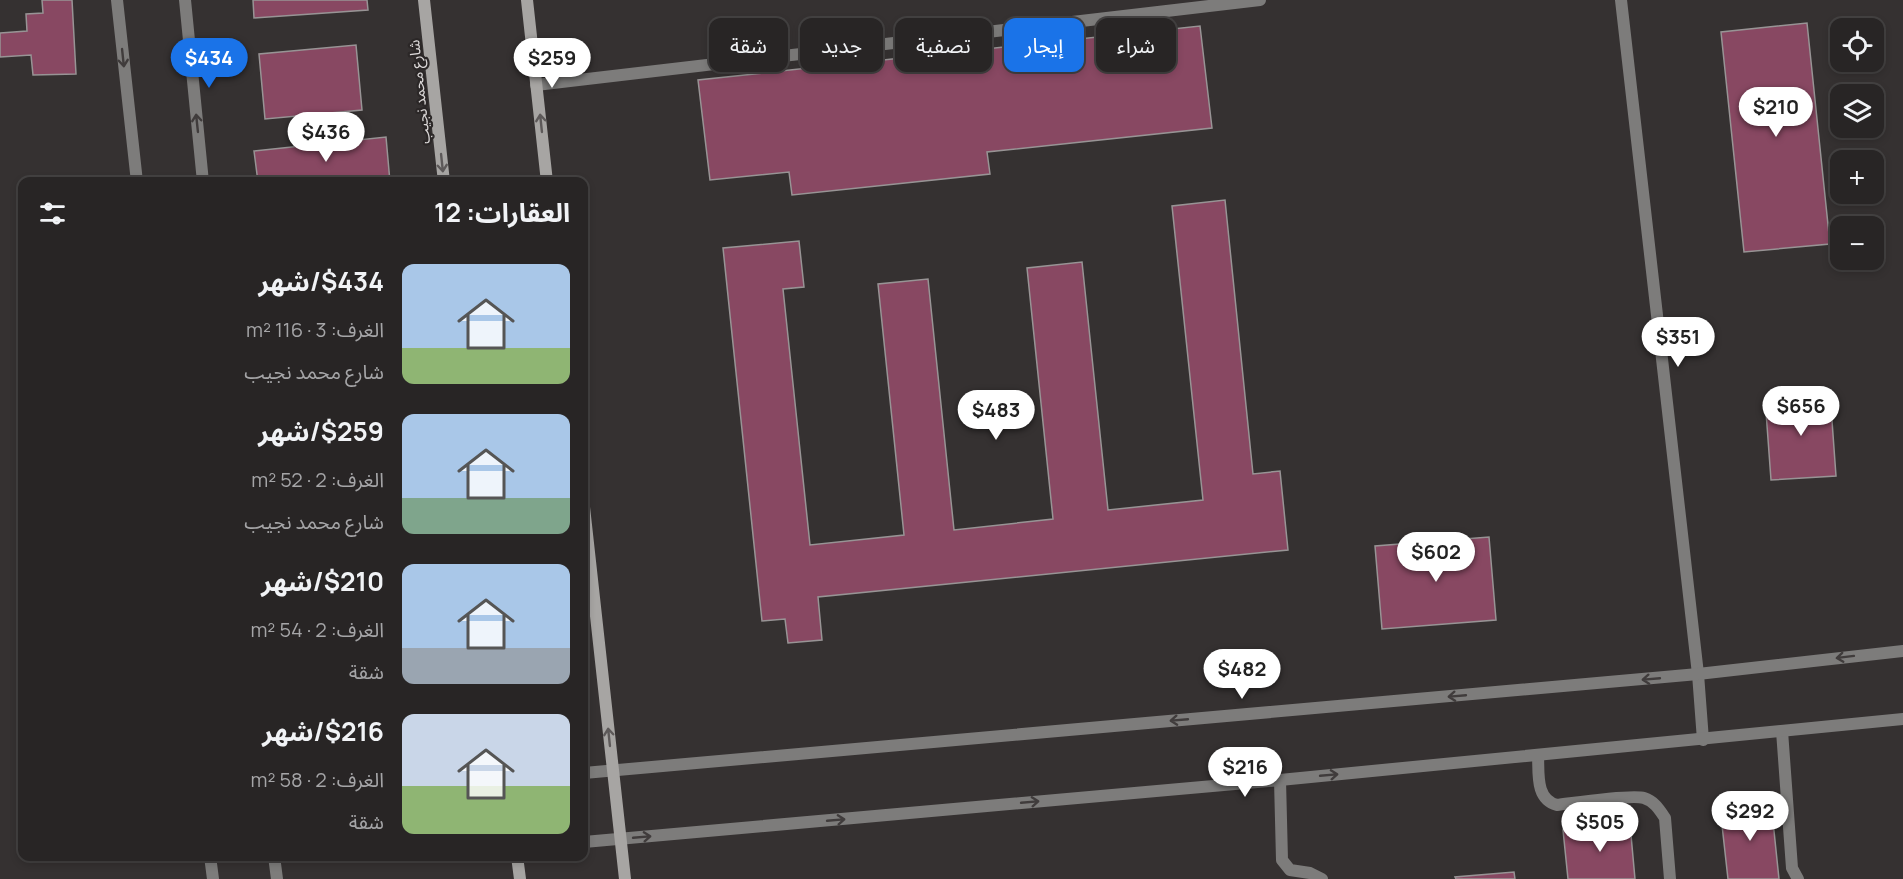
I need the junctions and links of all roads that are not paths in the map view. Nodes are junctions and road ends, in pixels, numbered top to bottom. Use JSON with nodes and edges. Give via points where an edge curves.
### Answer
{"nodes":[{"id":1,"x":117,"y":0,"type":"edge"},
{"id":2,"x":185,"y":0,"type":"edge"},
{"id":3,"x":424,"y":0,"type":"edge"},
{"id":4,"x":527,"y":0,"type":"edge"},
{"id":5,"x":1260,"y":0,"type":"edge"},
{"id":6,"x":1621,"y":0,"type":"edge"},
{"id":7,"x":536,"y":85,"type":"junction"},
{"id":8,"x":136,"y":177,"type":"edge"},
{"id":9,"x":203,"y":177,"type":"edge"},
{"id":10,"x":443,"y":177,"type":"edge"},
{"id":11,"x":546,"y":177,"type":"edge"},
{"id":12,"x":588,"y":543,"type":"edge"},
{"id":13,"x":1903,"y":651,"type":"edge"},
{"id":14,"x":1698,"y":674,"type":"junction"},
{"id":15,"x":1903,"y":719,"type":"edge"},
{"id":16,"x":1782,"y":731,"type":"junction"},
{"id":17,"x":1702,"y":740,"type":"junction"},
{"id":18,"x":1538,"y":755,"type":"junction"},
{"id":19,"x":613,"y":770,"type":"junction"},
{"id":20,"x":588,"y":773,"type":"edge"},
{"id":21,"x":1280,"y":780,"type":"junction"},
{"id":22,"x":620,"y":839,"type":"junction"},
{"id":23,"x":588,"y":843,"type":"edge"},
{"id":24,"x":211,"y":861,"type":"edge"},
{"id":25,"x":275,"y":861,"type":"edge"},
{"id":26,"x":518,"y":861,"type":"edge"},
{"id":27,"x":213,"y":879,"type":"edge"},
{"id":28,"x":277,"y":879,"type":"edge"},
{"id":29,"x":520,"y":879,"type":"edge"},
{"id":30,"x":625,"y":879,"type":"edge"},
{"id":31,"x":1322,"y":879,"type":"edge"},
{"id":32,"x":1670,"y":879,"type":"edge"},
{"id":33,"x":1797,"y":879,"type":"edge"}],
"edges":[{"from":1,"to":8,"type":"street","one_way":true},
{"from":9,"to":2,"type":"street","one_way":true},
{"from":3,"to":10,"type":"street","name":"شارع محمد نجيب","one_way":true},
{"from":4,"to":7,"type":"street"},
{"from":5,"to":7,"type":"street"},
{"from":6,"to":14,"type":"street"},
{"from":11,"to":7,"type":"street","one_way":true},
{"from":19,"to":12,"type":"street","one_way":true},
{"from":13,"to":14,"type":"street","one_way":true},
{"from":14,"to":17,"type":"street"},
{"from":14,"to":19,"type":"street","one_way":true},
{"from":15,"to":16,"type":"street"},
{"from":16,"to":17,"type":"street"},
{"from":16,"to":33,"type":"street","via":[[1792,868]]},
{"from":17,"to":18,"type":"street"},
{"from":21,"to":18,"type":"street","one_way":true},
{"from":18,"to":32,"type":"street","via":[[1540,791],[1550,803],[1637,796],[1652,802],[1665,818]]},
{"from":19,"to":20,"type":"street"},
{"from":19,"to":22,"type":"street"},
{"from":22,"to":21,"type":"street","one_way":true},
{"from":21,"to":31,"type":"street","via":[[1282,860],[1290,870]]},
{"from":22,"to":23,"type":"street"},
{"from":22,"to":30,"type":"street"},
{"from":24,"to":27,"type":"street"},
{"from":25,"to":28,"type":"street"},
{"from":26,"to":29,"type":"street"}]}
